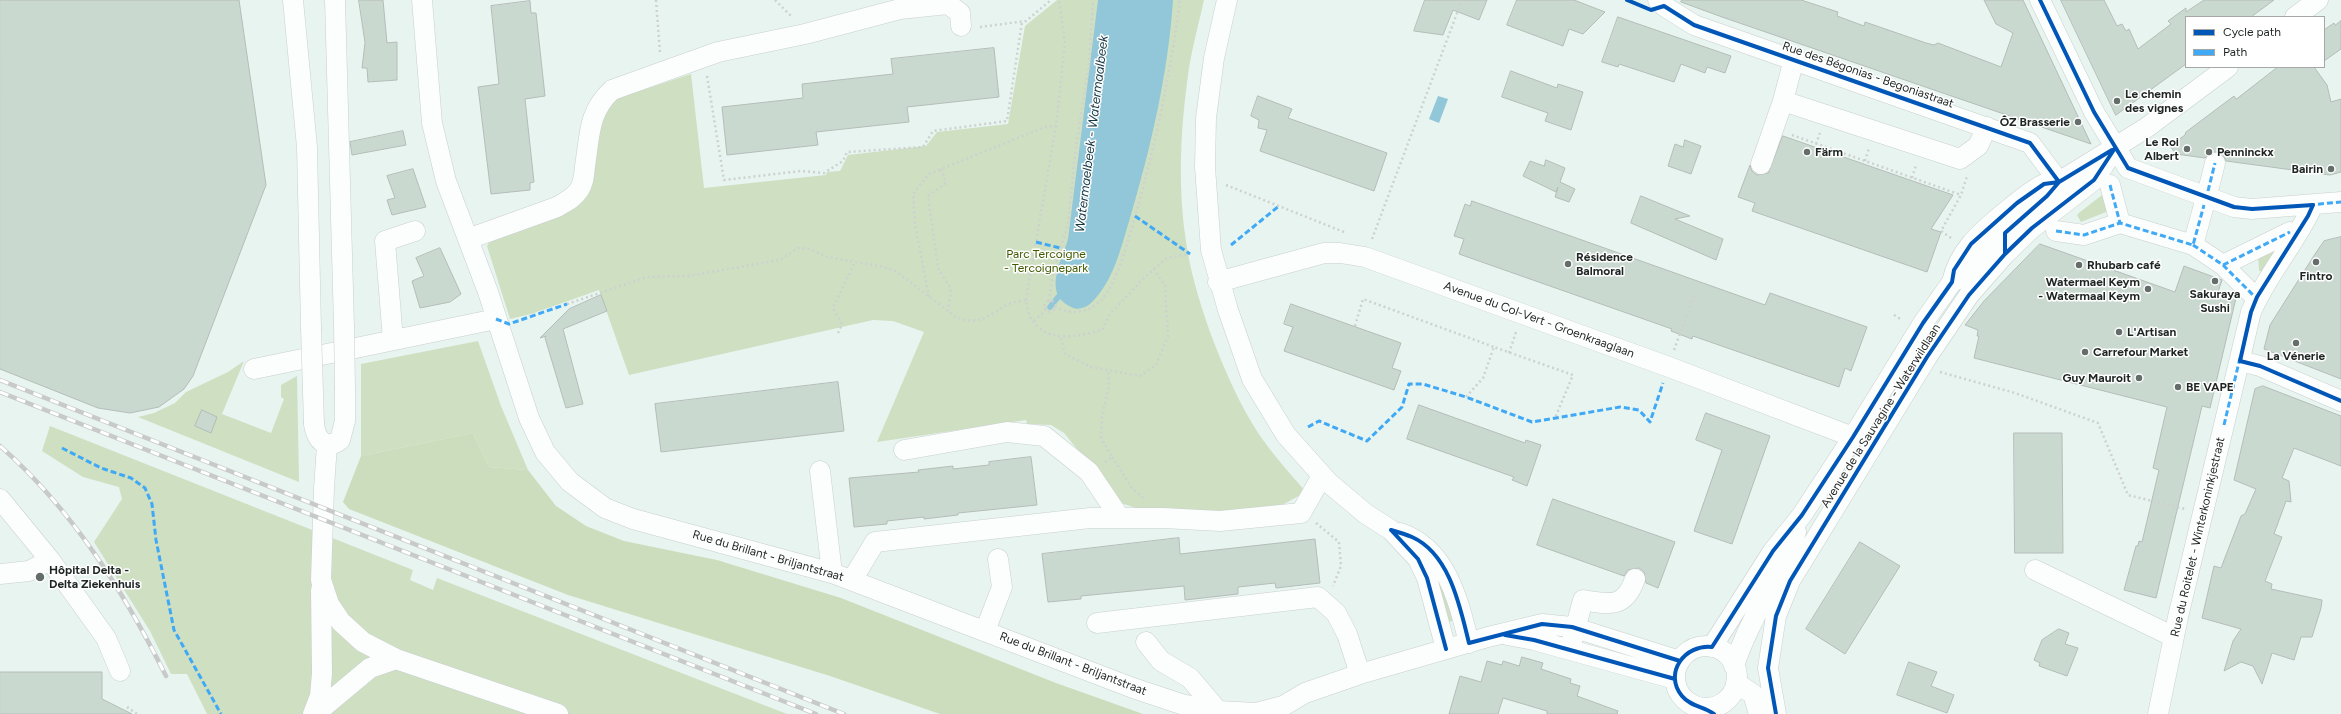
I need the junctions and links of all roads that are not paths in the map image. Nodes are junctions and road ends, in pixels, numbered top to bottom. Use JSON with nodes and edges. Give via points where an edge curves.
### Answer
{"nodes":[{"id":1,"x":293,"y":0,"type":"edge"},
{"id":2,"x":335,"y":0,"type":"edge"},
{"id":3,"x":422,"y":0,"type":"edge"},
{"id":4,"x":1227,"y":0,"type":"edge"},
{"id":5,"x":1658,"y":0,"type":"edge"},
{"id":6,"x":2040,"y":0,"type":"edge"},
{"id":7,"x":2318,"y":0,"type":"edge"},
{"id":8,"x":2296,"y":16,"type":"edge"},
{"id":9,"x":967,"y":27,"type":"road end"},
{"id":10,"x":1794,"y":59,"type":"junction"},
{"id":11,"x":2227,"y":68,"type":"edge"},
{"id":12,"x":1783,"y":101,"type":"junction"},
{"id":13,"x":1988,"y":127,"type":"junction"},
{"id":14,"x":2115,"y":148,"type":"junction"},
{"id":15,"x":2215,"y":163,"type":"dead end"},
{"id":16,"x":1761,"y":164,"type":"dead end"},
{"id":17,"x":2059,"y":182,"type":"junction"},
{"id":18,"x":2110,"y":184,"type":"dead end"},
{"id":19,"x":2341,"y":202,"type":"edge"},
{"id":20,"x":2313,"y":205,"type":"junction"},
{"id":21,"x":2120,"y":223,"type":"junction"},
{"id":22,"x":415,"y":231,"type":"dead end"},
{"id":23,"x":2056,"y":231,"type":"dead end"},
{"id":24,"x":2290,"y":232,"type":"dead end"},
{"id":25,"x":468,"y":239,"type":"junction"},
{"id":26,"x":2193,"y":245,"type":"junction"},
{"id":27,"x":2223,"y":265,"type":"junction"},
{"id":28,"x":1218,"y":282,"type":"junction"},
{"id":29,"x":2254,"y":296,"type":"dead end"},
{"id":30,"x":496,"y":319,"type":"junction"},
{"id":31,"x":393,"y":340,"type":"junction"},
{"id":32,"x":2240,"y":360,"type":"junction"},
{"id":33,"x":254,"y":369,"type":"dead end"},
{"id":34,"x":2341,"y":401,"type":"edge"},
{"id":35,"x":1853,"y":438,"type":"junction"},
{"id":36,"x":327,"y":445,"type":"junction"},
{"id":37,"x":904,"y":450,"type":"dead end"},
{"id":38,"x":820,"y":471,"type":"dead end"},
{"id":39,"x":1322,"y":476,"type":"junction"},
{"id":40,"x":0,"y":499,"type":"edge"},
{"id":41,"x":1802,"y":515,"type":"junction"},
{"id":42,"x":1120,"y":518,"type":"junction"},
{"id":43,"x":1391,"y":530,"type":"junction"},
{"id":44,"x":998,"y":559,"type":"dead end"},
{"id":45,"x":50,"y":560,"type":"junction"},
{"id":46,"x":2035,"y":570,"type":"dead end"},
{"id":47,"x":832,"y":573,"type":"junction"},
{"id":48,"x":0,"y":574,"type":"edge"},
{"id":49,"x":1635,"y":579,"type":"dead end"},
{"id":50,"x":321,"y":580,"type":"junction"},
{"id":51,"x":852,"y":580,"type":"junction"},
{"id":52,"x":1097,"y":623,"type":"dead end"},
{"id":53,"x":1576,"y":628,"type":"junction"},
{"id":54,"x":985,"y":631,"type":"junction"},
{"id":55,"x":1503,"y":634,"type":"junction"},
{"id":56,"x":2174,"y":637,"type":"junction"},
{"id":57,"x":1146,"y":642,"type":"dead end"},
{"id":58,"x":1469,"y":643,"type":"junction"},
{"id":59,"x":1712,"y":647,"type":"junction"},
{"id":60,"x":1446,"y":649,"type":"junction"},
{"id":61,"x":1570,"y":649,"type":"junction"},
{"id":62,"x":396,"y":659,"type":"junction"},
{"id":63,"x":1768,"y":668,"type":"junction"},
{"id":64,"x":1677,"y":670,"type":"junction"},
{"id":65,"x":120,"y":671,"type":"dead end"},
{"id":66,"x":1360,"y":674,"type":"junction"},
{"id":67,"x":1735,"y":675,"type":"junction"},
{"id":68,"x":1305,"y":693,"type":"junction"},
{"id":69,"x":1702,"y":710,"type":"edge"},
{"id":70,"x":1225,"y":712,"type":"junction"},
{"id":71,"x":314,"y":714,"type":"edge"},
{"id":72,"x":558,"y":714,"type":"edge"},
{"id":73,"x":1301,"y":714,"type":"edge"},
{"id":74,"x":1759,"y":714,"type":"edge"},
{"id":75,"x":1776,"y":714,"type":"edge"},
{"id":76,"x":2158,"y":714,"type":"edge"}],
"edges":[{"from":1,"to":36,"type":"street","bridge":true,"via":[[307,147],[314,424],[320,442]]},
{"from":2,"to":36,"type":"street","bridge":true,"via":[[345,388],[343,432],[340,440],[334,445]]},
{"from":3,"to":25,"type":"street","name":"Rue du Brillant - Briljantstraat","via":[[432,123],[446,181]]},
{"from":4,"to":28,"type":"street","via":[[1212,72],[1206,118],[1207,212]]},
{"from":5,"to":10,"type":"street","name":"Rue des Bégonias - Begoniastraat","via":[[1694,25]]},
{"from":6,"to":14,"type":"street","via":[[2088,100]]},
{"from":7,"to":8,"type":"street"},
{"from":9,"to":25,"type":"street","via":[[960,13],[948,4],[900,10],[805,34],[718,52],[612,90],[600,102],[592,120],[583,181],[579,190],[557,207]]},
{"from":10,"to":12,"type":"street"},
{"from":10,"to":13,"type":"street","name":"Rue des Bégonias - Begoniastraat"},
{"from":11,"to":14,"type":"street"},
{"from":12,"to":13,"type":"street","via":[[1960,159],[1978,146]]},
{"from":12,"to":16,"type":"street"},
{"from":13,"to":17,"type":"street","name":"Rue des Bégonias - Begoniastraat","via":[[2030,143]]},
{"from":14,"to":17,"type":"street","name":"Avenue de la Sauvagine - Waterwildlaan"},
{"from":14,"to":20,"type":"street","via":[[2128,168],[2134,172],[2234,207],[2252,209]]},
{"from":14,"to":63,"type":"street","name":"Avenue de la Sauvagine - Waterwildlaan","via":[[2093,180],[2032,228],[2005,254],[1969,295],[1927,357],[1790,581],[1776,616]]},
{"from":15,"to":26,"type":"street"},
{"from":17,"to":35,"type":"street","name":"Avenue de la Sauvagine - Waterwildlaan","via":[[2044,184],[2017,203],[1971,244],[1954,270],[1952,282],[1923,323]]},
{"from":18,"to":21,"type":"street"},
{"from":19,"to":20,"type":"street"},
{"from":20,"to":32,"type":"street","name":"Rue du Roitelet - Winterkoninkjestraat","via":[[2257,297]]},
{"from":21,"to":23,"type":"street","via":[[2084,235]]},
{"from":21,"to":26,"type":"street"},
{"from":22,"to":31,"type":"street","via":[[385,241]]},
{"from":24,"to":27,"type":"street"},
{"from":25,"to":30,"type":"street","name":"Rue du Brillant - Briljantstraat"},
{"from":26,"to":27,"type":"street"},
{"from":27,"to":29,"type":"street"},
{"from":28,"to":35,"type":"street","name":"Avenue du Col-Vert - Groenkraaglaan","via":[[1324,253],[1365,257],[1669,367]]},
{"from":28,"to":39,"type":"street","via":[[1252,378],[1286,435]]},
{"from":30,"to":31,"type":"street"},
{"from":30,"to":47,"type":"street","name":"Rue du Brillant - Briljantstraat","via":[[529,418],[545,452],[570,482],[605,508],[633,519]]},
{"from":31,"to":33,"type":"street"},
{"from":32,"to":34,"type":"street"},
{"from":32,"to":56,"type":"street","name":"Rue du Roitelet - Winterkoninkjestraat"},
{"from":35,"to":41,"type":"street","name":"Avenue de la Sauvagine - Waterwildlaan"},
{"from":36,"to":50,"type":"street"},
{"from":37,"to":42,"type":"street","via":[[1007,432],[1044,436],[1089,472]]},
{"from":38,"to":47,"type":"street"},
{"from":39,"to":42,"type":"street","via":[[1301,513],[1220,521]]},
{"from":39,"to":43,"type":"street","via":[[1366,514]]},
{"from":40,"to":45,"type":"street"},
{"from":41,"to":59,"type":"street","name":"Avenue de la Sauvagine - Waterwildlaan","via":[[1773,551]]},
{"from":41,"to":67,"type":"street","name":"Avenue de la Sauvagine - Waterwildlaan","via":[[1786,558],[1743,640]]},
{"from":42,"to":51,"type":"street","via":[[1090,518],[875,542]]},
{"from":43,"to":58,"type":"street","via":[[1413,537],[1438,559],[1450,580]]},
{"from":43,"to":60,"type":"street","via":[[1418,559],[1427,578]]},
{"from":44,"to":54,"type":"street","via":[[1002,587]]},
{"from":45,"to":48,"type":"street","via":[[30,571]]},
{"from":45,"to":65,"type":"street","via":[[106,638]]},
{"from":46,"to":56,"type":"street"},
{"from":47,"to":51,"type":"street","name":"Rue du Brillant - Briljantstraat"},
{"from":49,"to":53,"type":"street","via":[[1630,592],[1621,601],[1609,603],[1583,600]]},
{"from":50,"to":62,"type":"street","via":[[329,604],[341,622],[363,642]]},
{"from":50,"to":71,"type":"street","via":[[322,673],[320,696]]},
{"from":51,"to":54,"type":"street","name":"Rue du Brillant - Briljantstraat"},
{"from":52,"to":66,"type":"street","via":[[1318,597],[1336,614],[1347,634]]},
{"from":53,"to":55,"type":"street","via":[[1542,624]]},
{"from":53,"to":61,"type":"street"},
{"from":53,"to":64,"type":"street"},
{"from":54,"to":70,"type":"street","name":"Rue du Brillant - Briljantstraat","via":[[1160,697],[1181,704]]},
{"from":55,"to":58,"type":"street"},
{"from":55,"to":61,"type":"street"},
{"from":56,"to":76,"type":"street","name":"Rue du Roitelet - Winterkoninkjestraat"},
{"from":57,"to":70,"type":"street","via":[[1161,661],[1190,678]]},
{"from":58,"to":60,"type":"street"},
{"from":59,"to":64,"type":"street","via":[[1696,648],[1687,653]]},
{"from":59,"to":67,"type":"street","via":[[1726,654]]},
{"from":60,"to":66,"type":"street"},
{"from":61,"to":64,"type":"street"},
{"from":62,"to":71,"type":"street","via":[[370,668]]},
{"from":62,"to":72,"type":"street"},
{"from":63,"to":67,"type":"street"},
{"from":63,"to":75,"type":"street","name":"Avenue de la Sauvagine - Waterwildlaan"},
{"from":64,"to":69,"type":"street","via":[[1682,696]]},
{"from":66,"to":68,"type":"street"},
{"from":67,"to":69,"type":"street","via":[[1731,695],[1724,702]]},
{"from":67,"to":74,"type":"street","via":[[1753,694]]},
{"from":68,"to":70,"type":"street","via":[[1279,693],[1253,700]]},
{"from":68,"to":73,"type":"street","via":[[1299,708]]}]}
